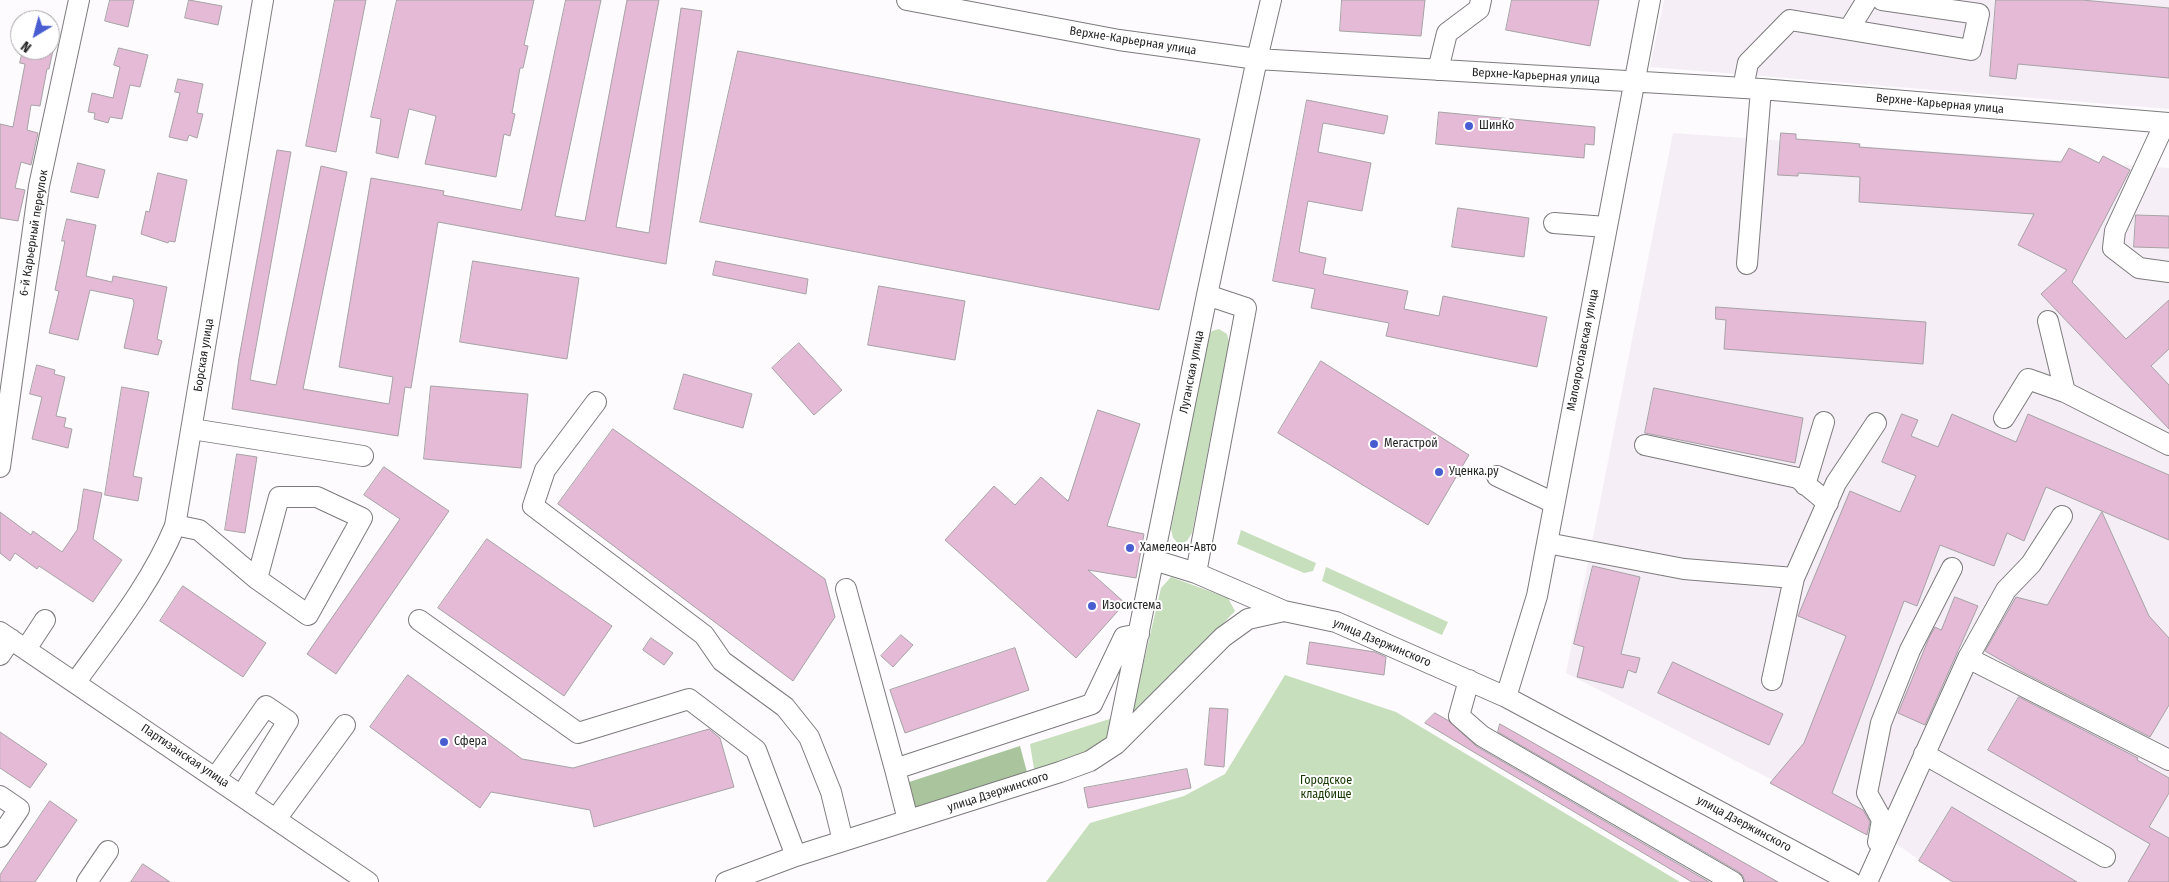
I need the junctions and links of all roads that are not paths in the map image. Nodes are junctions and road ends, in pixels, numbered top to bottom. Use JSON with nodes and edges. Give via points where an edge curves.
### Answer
{"nodes":[{"id":1,"x":80,"y":0,"type":"edge"},
{"id":2,"x":263,"y":0,"type":"edge"},
{"id":3,"x":907,"y":0,"type":"edge"},
{"id":4,"x":1271,"y":0,"type":"edge"},
{"id":5,"x":1481,"y":0,"type":"edge"},
{"id":6,"x":1650,"y":0,"type":"edge"},
{"id":7,"x":1866,"y":0,"type":"edge"},
{"id":8,"x":1882,"y":0,"type":"edge"},
{"id":9,"x":1849,"y":29,"type":"junction"},
{"id":10,"x":1257,"y":59,"type":"junction"},
{"id":11,"x":1438,"y":70,"type":"junction"},
{"id":12,"x":1633,"y":82,"type":"junction"},
{"id":13,"x":1752,"y":89,"type":"junction"},
{"id":14,"x":2167,"y":123,"type":"edge"},
{"id":15,"x":1554,"y":223,"type":"dead end"},
{"id":16,"x":1606,"y":228,"type":"junction"},
{"id":17,"x":1747,"y":264,"type":"dead end"},
{"id":18,"x":2169,"y":272,"type":"edge"},
{"id":19,"x":1207,"y":295,"type":"junction"},
{"id":20,"x":2048,"y":321,"type":"dead end"},
{"id":21,"x":2066,"y":392,"type":"junction"},
{"id":22,"x":596,"y":402,"type":"dead end"},
{"id":23,"x":2004,"y":418,"type":"dead end"},
{"id":24,"x":1824,"y":422,"type":"dead end"},
{"id":25,"x":1876,"y":423,"type":"dead end"},
{"id":26,"x":192,"y":429,"type":"junction"},
{"id":27,"x":1646,"y":445,"type":"dead end"},
{"id":28,"x":2169,"y":445,"type":"edge"},
{"id":29,"x":363,"y":456,"type":"dead end"},
{"id":30,"x":0,"y":467,"type":"edge"},
{"id":31,"x":1498,"y":476,"type":"dead end"},
{"id":32,"x":1805,"y":485,"type":"junction"},
{"id":33,"x":1554,"y":503,"type":"junction"},
{"id":34,"x":1828,"y":503,"type":"junction"},
{"id":35,"x":2062,"y":516,"type":"dead end"},
{"id":36,"x":175,"y":525,"type":"junction"},
{"id":37,"x":1547,"y":543,"type":"junction"},
{"id":38,"x":1154,"y":560,"type":"junction"},
{"id":39,"x":1952,"y":568,"type":"dead end"},
{"id":40,"x":1196,"y":573,"type":"junction"},
{"id":41,"x":1794,"y":578,"type":"junction"},
{"id":42,"x":257,"y":579,"type":"junction"},
{"id":43,"x":846,"y":589,"type":"dead end"},
{"id":44,"x":1284,"y":611,"type":"junction"},
{"id":45,"x":46,"y":620,"type":"dead end"},
{"id":46,"x":419,"y":620,"type":"dead end"},
{"id":47,"x":1139,"y":634,"type":"junction"},
{"id":48,"x":9,"y":644,"type":"edge"},
{"id":49,"x":1968,"y":658,"type":"junction"},
{"id":50,"x":1469,"y":680,"type":"junction"},
{"id":51,"x":1772,"y":680,"type":"dead end"},
{"id":52,"x":75,"y":683,"type":"junction"},
{"id":53,"x":1506,"y":697,"type":"junction"},
{"id":54,"x":345,"y":725,"type":"dead end"},
{"id":55,"x":1116,"y":744,"type":"junction"},
{"id":56,"x":1924,"y":754,"type":"junction"},
{"id":57,"x":2169,"y":760,"type":"edge"},
{"id":58,"x":895,"y":769,"type":"junction"},
{"id":59,"x":216,"y":777,"type":"junction"},
{"id":60,"x":242,"y":795,"type":"junction"},
{"id":61,"x":0,"y":796,"type":"edge"},
{"id":62,"x":276,"y":819,"type":"junction"},
{"id":63,"x":908,"y":820,"type":"junction"},
{"id":64,"x":0,"y":837,"type":"edge"},
{"id":65,"x":844,"y":841,"type":"junction"},
{"id":66,"x":108,"y":851,"type":"dead end"},
{"id":67,"x":1881,"y":851,"type":"junction"},
{"id":68,"x":796,"y":856,"type":"junction"},
{"id":69,"x":2105,"y":857,"type":"dead end"},
{"id":70,"x":87,"y":882,"type":"edge"},
{"id":71,"x":368,"y":882,"type":"edge"},
{"id":72,"x":726,"y":882,"type":"edge"},
{"id":73,"x":1734,"y":882,"type":"edge"},
{"id":74,"x":1851,"y":882,"type":"edge"},
{"id":75,"x":1867,"y":882,"type":"edge"}],
"edges":[{"from":1,"to":30,"type":"street","name":"6-й Карьерный переулок","via":[[39,186]]},
{"from":2,"to":26,"type":"street","name":"Борская улица"},
{"from":3,"to":10,"type":"street","name":"Верхне-Карьерная улица","via":[[1119,40]]},
{"from":4,"to":10,"type":"street","name":"Луганская улица"},
{"from":5,"to":11,"type":"street","via":[[1479,9],[1447,33]]},
{"from":6,"to":12,"type":"street","name":"Малоярославская улица"},
{"from":7,"to":9,"type":"street"},
{"from":8,"to":9,"type":"street","via":[[1979,14],[1971,50]]},
{"from":9,"to":13,"type":"street","via":[[1790,20],[1748,63]]},
{"from":10,"to":11,"type":"street","name":"Верхне-Карьерная улица"},
{"from":10,"to":19,"type":"street","name":"Луганская улица"},
{"from":11,"to":12,"type":"street","name":"Верхне-Карьерная улица"},
{"from":12,"to":13,"type":"street","name":"Верхне-Карьерная улица"},
{"from":12,"to":16,"type":"street","name":"Малоярославская улица"},
{"from":13,"to":14,"type":"street","name":"Верхне-Карьерная улица"},
{"from":13,"to":17,"type":"street"},
{"from":14,"to":18,"type":"street","via":[[2115,231],[2113,248],[2139,268]]},
{"from":15,"to":16,"type":"street"},
{"from":16,"to":33,"type":"street","name":"Малоярославская улица"},
{"from":19,"to":38,"type":"street","name":"Луганская улица"},
{"from":19,"to":40,"type":"street","via":[[1246,308]]},
{"from":20,"to":21,"type":"street"},
{"from":21,"to":23,"type":"street","via":[[2028,379]]},
{"from":21,"to":28,"type":"street"},
{"from":22,"to":65,"type":"street","via":[[545,470],[533,506],[704,635],[722,661],[785,707],[809,737],[831,792]]},
{"from":24,"to":32,"type":"street"},
{"from":25,"to":34,"type":"street","via":[[1836,483]]},
{"from":26,"to":29,"type":"street"},
{"from":26,"to":36,"type":"street","name":"Борская улица"},
{"from":27,"to":32,"type":"street","via":[[1798,478]]},
{"from":31,"to":33,"type":"street"},
{"from":32,"to":34,"type":"street"},
{"from":33,"to":37,"type":"street","name":"Малоярославская улица"},
{"from":34,"to":41,"type":"street"},
{"from":35,"to":49,"type":"street","via":[[2031,564],[2006,590]]},
{"from":36,"to":42,"type":"street","via":[[199,530]]},
{"from":36,"to":52,"type":"street","name":"Борская улица","via":[[145,583]]},
{"from":37,"to":41,"type":"street","via":[[1684,569]]},
{"from":37,"to":53,"type":"street","name":"Малоярославская улица","via":[[1537,596]]},
{"from":38,"to":40,"type":"street"},
{"from":38,"to":47,"type":"street","name":"Луганская улица"},
{"from":39,"to":67,"type":"street","via":[[1910,650],[1881,723],[1867,793],[1882,820],[1878,842]]},
{"from":40,"to":44,"type":"street"},
{"from":41,"to":51,"type":"street"},
{"from":42,"to":42,"type":"street","via":[[308,616],[362,518],[317,498],[279,497]]},
{"from":43,"to":58,"type":"street"},
{"from":44,"to":50,"type":"street","name":"улица Дзержинского","via":[[1336,622]]},
{"from":44,"to":55,"type":"street","name":"улица Дзержинского","via":[[1248,619],[1223,637]]},
{"from":45,"to":48,"type":"street"},
{"from":46,"to":68,"type":"street","via":[[578,733],[689,699],[756,750]]},
{"from":47,"to":55,"type":"street","name":"Луганская улица"},
{"from":47,"to":58,"type":"street","via":[[1124,637],[1092,704]]},
{"from":48,"to":52,"type":"street","name":"Партизанская улица"},
{"from":49,"to":56,"type":"street"},
{"from":49,"to":57,"type":"street"},
{"from":50,"to":53,"type":"street","name":"улица Дзержинского"},
{"from":50,"to":73,"type":"street","via":[[1459,716],[1482,736]]},
{"from":52,"to":59,"type":"street","name":"Партизанская улица"},
{"from":53,"to":74,"type":"street","name":"улица Дзержинского"},
{"from":54,"to":62,"type":"street"},
{"from":55,"to":63,"type":"street","name":"улица Дзержинского","via":[[1090,761],[1060,772]]},
{"from":56,"to":67,"type":"street"},
{"from":56,"to":69,"type":"street"},
{"from":58,"to":63,"type":"street"},
{"from":59,"to":60,"type":"street","name":"Партизанская улица"},
{"from":59,"to":60,"type":"street","via":[[266,706],[288,721]]},
{"from":60,"to":62,"type":"street","name":"Партизанская улица"},
{"from":61,"to":64,"type":"street","via":[[19,809]]},
{"from":62,"to":71,"type":"street","name":"Партизанская улица"},
{"from":63,"to":65,"type":"street","name":"улица Дзержинского"},
{"from":65,"to":68,"type":"street","name":"улица Дзержинского"},
{"from":66,"to":70,"type":"street"},
{"from":67,"to":75,"type":"street"},
{"from":68,"to":72,"type":"street","name":"улица Дзержинского"}]}
